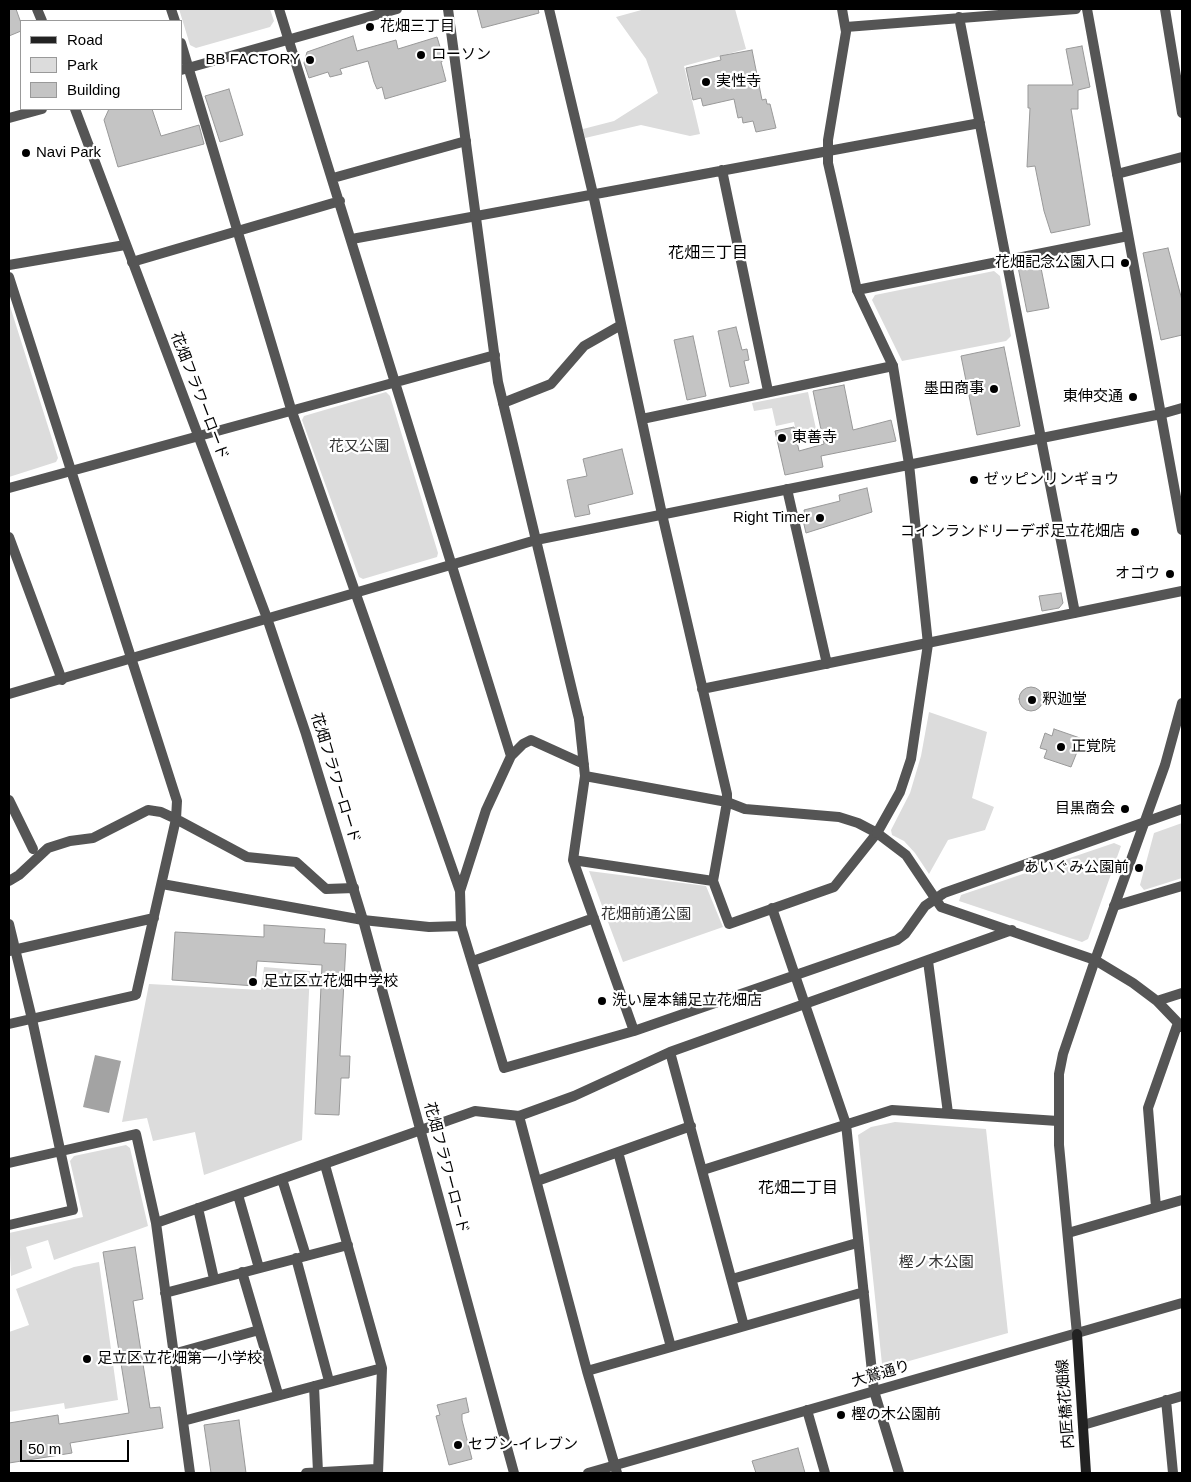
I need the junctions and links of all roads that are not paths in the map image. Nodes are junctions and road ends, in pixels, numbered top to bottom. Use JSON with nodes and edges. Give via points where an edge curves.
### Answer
{"nodes":[{"id":1,"x":278,"y":9,"type":"edge"},
{"id":2,"x":397,"y":9,"type":"edge"},
{"id":3,"x":448,"y":9,"type":"edge"},
{"id":4,"x":549,"y":9,"type":"edge"},
{"id":5,"x":842,"y":9,"type":"edge"},
{"id":6,"x":1076,"y":9,"type":"edge"},
{"id":7,"x":1087,"y":9,"type":"edge"},
{"id":8,"x":1166,"y":9,"type":"edge"},
{"id":9,"x":959,"y":17,"type":"junction"},
{"id":10,"x":846,"y":27,"type":"junction"},
{"id":11,"x":288,"y":39,"type":"junction"},
{"id":12,"x":182,"y":50,"type":"edge"},
{"id":13,"x":185,"y":69,"type":"edge"},
{"id":14,"x":38,"y":110,"type":"edge"},
{"id":15,"x":75,"y":110,"type":"edge"},
{"id":16,"x":1182,"y":113,"type":"edge"},
{"id":17,"x":9,"y":118,"type":"edge"},
{"id":18,"x":980,"y":122,"type":"junction"},
{"id":19,"x":466,"y":141,"type":"junction"},
{"id":20,"x":827,"y":151,"type":"junction"},
{"id":21,"x":1182,"y":157,"type":"edge"},
{"id":22,"x":722,"y":170,"type":"junction"},
{"id":23,"x":1117,"y":174,"type":"junction"},
{"id":24,"x":333,"y":178,"type":"junction"},
{"id":25,"x":593,"y":194,"type":"junction"},
{"id":26,"x":340,"y":201,"type":"junction"},
{"id":27,"x":476,"y":215,"type":"junction"},
{"id":28,"x":238,"y":232,"type":"junction"},
{"id":29,"x":1128,"y":236,"type":"junction"},
{"id":30,"x":352,"y":239,"type":"junction"},
{"id":31,"x":125,"y":245,"type":"junction"},
{"id":32,"x":1006,"y":258,"type":"junction"},
{"id":33,"x":132,"y":262,"type":"junction"},
{"id":34,"x":9,"y":265,"type":"edge"},
{"id":35,"x":9,"y":277,"type":"edge"},
{"id":36,"x":857,"y":290,"type":"junction"},
{"id":37,"x":621,"y":325,"type":"junction"},
{"id":38,"x":495,"y":355,"type":"junction"},
{"id":39,"x":893,"y":366,"type":"junction"},
{"id":40,"x":394,"y":381,"type":"junction"},
{"id":41,"x":768,"y":391,"type":"junction"},
{"id":42,"x":503,"y":403,"type":"junction"},
{"id":43,"x":1182,"y":408,"type":"edge"},
{"id":44,"x":291,"y":409,"type":"junction"},
{"id":45,"x":1161,"y":414,"type":"junction"},
{"id":46,"x":642,"y":419,"type":"junction"},
{"id":47,"x":198,"y":436,"type":"junction"},
{"id":48,"x":1041,"y":438,"type":"junction"},
{"id":49,"x":909,"y":464,"type":"junction"},
{"id":50,"x":72,"y":470,"type":"junction"},
{"id":51,"x":9,"y":488,"type":"edge"},
{"id":52,"x":787,"y":489,"type":"junction"},
{"id":53,"x":662,"y":514,"type":"junction"},
{"id":54,"x":1182,"y":530,"type":"edge"},
{"id":55,"x":9,"y":537,"type":"edge"},
{"id":56,"x":536,"y":540,"type":"junction"},
{"id":57,"x":452,"y":564,"type":"junction"},
{"id":58,"x":1182,"y":591,"type":"edge"},
{"id":59,"x":355,"y":593,"type":"junction"},
{"id":60,"x":1075,"y":613,"type":"junction"},
{"id":61,"x":267,"y":618,"type":"junction"},
{"id":62,"x":928,"y":644,"type":"junction"},
{"id":63,"x":132,"y":659,"type":"junction"},
{"id":64,"x":827,"y":664,"type":"junction"},
{"id":65,"x":62,"y":680,"type":"junction"},
{"id":66,"x":702,"y":689,"type":"junction"},
{"id":67,"x":9,"y":694,"type":"edge"},
{"id":68,"x":1182,"y":703,"type":"edge"},
{"id":69,"x":511,"y":756,"type":"junction"},
{"id":70,"x":584,"y":764,"type":"junction"},
{"id":71,"x":585,"y":776,"type":"junction"},
{"id":72,"x":9,"y":800,"type":"edge"},
{"id":73,"x":727,"y":802,"type":"junction"},
{"id":74,"x":1182,"y":809,"type":"edge"},
{"id":75,"x":176,"y":819,"type":"junction"},
{"id":76,"x":1146,"y":820,"type":"junction"},
{"id":77,"x":877,"y":833,"type":"junction"},
{"id":78,"x":35,"y":853,"type":"junction"},
{"id":79,"x":573,"y":860,"type":"junction"},
{"id":80,"x":9,"y":881,"type":"edge"},
{"id":81,"x":714,"y":881,"type":"junction"},
{"id":82,"x":162,"y":884,"type":"junction"},
{"id":83,"x":1182,"y":886,"type":"edge"},
{"id":84,"x":354,"y":888,"type":"junction"},
{"id":85,"x":460,"y":891,"type":"junction"},
{"id":86,"x":935,"y":899,"type":"junction"},
{"id":87,"x":1114,"y":906,"type":"junction"},
{"id":88,"x":772,"y":908,"type":"junction"},
{"id":89,"x":154,"y":918,"type":"junction"},
{"id":90,"x":594,"y":918,"type":"junction"},
{"id":91,"x":363,"y":920,"type":"junction"},
{"id":92,"x":9,"y":924,"type":"edge"},
{"id":93,"x":462,"y":926,"type":"junction"},
{"id":94,"x":1012,"y":930,"type":"junction"},
{"id":95,"x":12,"y":950,"type":"edge"},
{"id":96,"x":928,"y":960,"type":"junction"},
{"id":97,"x":1095,"y":960,"type":"junction"},
{"id":98,"x":473,"y":961,"type":"junction"},
{"id":99,"x":794,"y":976,"type":"junction"},
{"id":100,"x":1182,"y":993,"type":"edge"},
{"id":101,"x":1157,"y":1001,"type":"junction"},
{"id":102,"x":804,"y":1004,"type":"junction"},
{"id":103,"x":32,"y":1019,"type":"junction"},
{"id":104,"x":9,"y":1024,"type":"edge"},
{"id":105,"x":1180,"y":1025,"type":"edge"},
{"id":106,"x":634,"y":1032,"type":"junction"},
{"id":107,"x":670,"y":1052,"type":"junction"},
{"id":108,"x":948,"y":1113,"type":"junction"},
{"id":109,"x":519,"y":1116,"type":"junction"},
{"id":110,"x":1058,"y":1120,"type":"junction"},
{"id":111,"x":846,"y":1124,"type":"junction"},
{"id":112,"x":691,"y":1126,"type":"junction"},
{"id":113,"x":421,"y":1131,"type":"junction"},
{"id":114,"x":60,"y":1151,"type":"junction"},
{"id":115,"x":618,"y":1152,"type":"junction"},
{"id":116,"x":9,"y":1160,"type":"edge"},
{"id":117,"x":325,"y":1165,"type":"junction"},
{"id":118,"x":703,"y":1170,"type":"junction"},
{"id":119,"x":282,"y":1179,"type":"junction"},
{"id":120,"x":537,"y":1181,"type":"junction"},
{"id":121,"x":238,"y":1195,"type":"junction"},
{"id":122,"x":1182,"y":1200,"type":"edge"},
{"id":123,"x":198,"y":1208,"type":"junction"},
{"id":124,"x":1156,"y":1208,"type":"junction"},
{"id":125,"x":156,"y":1223,"type":"junction"},
{"id":126,"x":9,"y":1225,"type":"edge"},
{"id":127,"x":1068,"y":1233,"type":"junction"},
{"id":128,"x":857,"y":1243,"type":"junction"},
{"id":129,"x":348,"y":1245,"type":"junction"},
{"id":130,"x":306,"y":1256,"type":"junction"},
{"id":131,"x":296,"y":1258,"type":"junction"},
{"id":132,"x":259,"y":1268,"type":"junction"},
{"id":133,"x":242,"y":1272,"type":"junction"},
{"id":134,"x":214,"y":1279,"type":"junction"},
{"id":135,"x":732,"y":1279,"type":"junction"},
{"id":136,"x":864,"y":1292,"type":"junction"},
{"id":137,"x":165,"y":1293,"type":"junction"},
{"id":138,"x":1182,"y":1303,"type":"edge"},
{"id":139,"x":744,"y":1326,"type":"junction"},
{"id":140,"x":259,"y":1330,"type":"junction"},
{"id":141,"x":1077,"y":1334,"type":"junction"},
{"id":142,"x":671,"y":1347,"type":"junction"},
{"id":143,"x":173,"y":1354,"type":"junction"},
{"id":144,"x":382,"y":1368,"type":"junction"},
{"id":145,"x":587,"y":1371,"type":"junction"},
{"id":146,"x":329,"y":1381,"type":"junction"},
{"id":147,"x":314,"y":1386,"type":"junction"},
{"id":148,"x":874,"y":1391,"type":"junction"},
{"id":149,"x":278,"y":1394,"type":"junction"},
{"id":150,"x":1182,"y":1396,"type":"edge"},
{"id":151,"x":1166,"y":1400,"type":"junction"},
{"id":152,"x":808,"y":1410,"type":"junction"},
{"id":153,"x":183,"y":1421,"type":"junction"},
{"id":154,"x":1083,"y":1425,"type":"junction"},
{"id":155,"x":616,"y":1470,"type":"edge"},
{"id":156,"x":377,"y":1471,"type":"edge"},
{"id":157,"x":318,"y":1472,"type":"junction"},
{"id":158,"x":190,"y":1473,"type":"edge"},
{"id":159,"x":306,"y":1473,"type":"edge"},
{"id":160,"x":514,"y":1473,"type":"edge"},
{"id":161,"x":588,"y":1473,"type":"edge"},
{"id":162,"x":825,"y":1473,"type":"edge"},
{"id":163,"x":899,"y":1473,"type":"edge"},
{"id":164,"x":1086,"y":1473,"type":"edge"},
{"id":165,"x":1173,"y":1473,"type":"edge"}],
"edges":[{"from":1,"to":11,"type":"street"},
{"from":2,"to":11,"type":"street"},
{"from":3,"to":19,"type":"street"},
{"from":4,"to":25,"type":"street"},
{"from":5,"to":10,"type":"street"},
{"from":6,"to":9,"type":"street"},
{"from":7,"to":23,"type":"street"},
{"from":8,"to":16,"type":"street"},
{"from":9,"to":10,"type":"street"},
{"from":9,"to":18,"type":"street"},
{"from":10,"to":20,"type":"street"},
{"from":11,"to":13,"type":"street"},
{"from":11,"to":24,"type":"street"},
{"from":12,"to":13,"type":"street"},
{"from":13,"to":28,"type":"street"},
{"from":14,"to":17,"type":"street"},
{"from":15,"to":31,"type":"street","name":"花畑フラワーロード"},
{"from":18,"to":20,"type":"street"},
{"from":18,"to":32,"type":"street"},
{"from":19,"to":24,"type":"street"},
{"from":19,"to":27,"type":"street"},
{"from":20,"to":22,"type":"street"},
{"from":20,"to":36,"type":"street"},
{"from":21,"to":23,"type":"street"},
{"from":22,"to":25,"type":"street"},
{"from":22,"to":41,"type":"street"},
{"from":23,"to":29,"type":"street"},
{"from":24,"to":26,"type":"street"},
{"from":25,"to":27,"type":"street"},
{"from":25,"to":37,"type":"street"},
{"from":26,"to":28,"type":"street"},
{"from":26,"to":30,"type":"street"},
{"from":27,"to":30,"type":"street"},
{"from":27,"to":38,"type":"street"},
{"from":28,"to":33,"type":"street"},
{"from":28,"to":44,"type":"street"},
{"from":29,"to":32,"type":"street"},
{"from":29,"to":45,"type":"street"},
{"from":30,"to":40,"type":"street"},
{"from":31,"to":33,"type":"street","name":"花畑フラワーロード"},
{"from":31,"to":34,"type":"street"},
{"from":32,"to":36,"type":"street"},
{"from":32,"to":48,"type":"street"},
{"from":33,"to":47,"type":"street","name":"花畑フラワーロード"},
{"from":35,"to":50,"type":"street"},
{"from":36,"to":39,"type":"street"},
{"from":37,"to":42,"type":"street","via":[[584,346],[551,384]]},
{"from":37,"to":46,"type":"street"},
{"from":38,"to":40,"type":"street"},
{"from":38,"to":42,"type":"street"},
{"from":39,"to":41,"type":"street"},
{"from":39,"to":49,"type":"street"},
{"from":40,"to":44,"type":"street"},
{"from":40,"to":57,"type":"street"},
{"from":41,"to":46,"type":"street"},
{"from":42,"to":56,"type":"street"},
{"from":43,"to":45,"type":"street"},
{"from":44,"to":47,"type":"street"},
{"from":44,"to":59,"type":"street"},
{"from":45,"to":48,"type":"street"},
{"from":45,"to":54,"type":"street"},
{"from":46,"to":53,"type":"street"},
{"from":47,"to":50,"type":"street"},
{"from":47,"to":61,"type":"street","name":"花畑フラワーロード"},
{"from":48,"to":49,"type":"street"},
{"from":48,"to":60,"type":"street"},
{"from":49,"to":52,"type":"street"},
{"from":49,"to":62,"type":"street"},
{"from":50,"to":51,"type":"street"},
{"from":50,"to":63,"type":"street"},
{"from":52,"to":53,"type":"street"},
{"from":52,"to":64,"type":"street"},
{"from":53,"to":56,"type":"street"},
{"from":53,"to":66,"type":"street"},
{"from":55,"to":65,"type":"street"},
{"from":56,"to":57,"type":"street"},
{"from":56,"to":70,"type":"street","via":[[579,719]]},
{"from":57,"to":59,"type":"street"},
{"from":57,"to":69,"type":"street"},
{"from":58,"to":60,"type":"street"},
{"from":59,"to":61,"type":"street"},
{"from":59,"to":85,"type":"street"},
{"from":60,"to":62,"type":"street"},
{"from":61,"to":63,"type":"street"},
{"from":61,"to":84,"type":"street","name":"花畑フラワーロード"},
{"from":62,"to":64,"type":"street"},
{"from":62,"to":77,"type":"street","via":[[911,759],[900,792]]},
{"from":63,"to":65,"type":"street"},
{"from":63,"to":75,"type":"street","via":[[177,801]]},
{"from":64,"to":66,"type":"street"},
{"from":65,"to":67,"type":"street"},
{"from":66,"to":73,"type":"street"},
{"from":68,"to":76,"type":"street"},
{"from":69,"to":70,"type":"street","via":[[531,740]]},
{"from":69,"to":85,"type":"street","via":[[486,810]]},
{"from":70,"to":71,"type":"street"},
{"from":71,"to":73,"type":"street"},
{"from":71,"to":79,"type":"street"},
{"from":72,"to":78,"type":"street"},
{"from":73,"to":77,"type":"street","via":[[745,809],[839,817]]},
{"from":73,"to":81,"type":"street"},
{"from":74,"to":76,"type":"street"},
{"from":75,"to":78,"type":"street","via":[[148,810],[93,838],[70,841]]},
{"from":75,"to":82,"type":"street"},
{"from":75,"to":84,"type":"street","via":[[247,857],[296,862],[326,889]]},
{"from":76,"to":86,"type":"street"},
{"from":76,"to":87,"type":"street"},
{"from":77,"to":86,"type":"street","via":[[906,855]]},
{"from":77,"to":88,"type":"street","via":[[834,887]]},
{"from":78,"to":80,"type":"street","via":[[19,875]]},
{"from":79,"to":81,"type":"street"},
{"from":79,"to":90,"type":"street"},
{"from":81,"to":88,"type":"street","via":[[729,924]]},
{"from":82,"to":89,"type":"street"},
{"from":82,"to":91,"type":"street"},
{"from":83,"to":87,"type":"street"},
{"from":84,"to":91,"type":"street","name":"花畑フラワーロード"},
{"from":85,"to":93,"type":"street"},
{"from":86,"to":94,"type":"street","via":[[941,907]]},
{"from":86,"to":99,"type":"street","via":[[925,906],[897,940]]},
{"from":87,"to":97,"type":"street"},
{"from":88,"to":99,"type":"street"},
{"from":89,"to":95,"type":"street"},
{"from":89,"to":103,"type":"street","via":[[136,995]]},
{"from":90,"to":98,"type":"street"},
{"from":90,"to":106,"type":"street"},
{"from":91,"to":93,"type":"street","via":[[429,927]]},
{"from":91,"to":113,"type":"street","name":"花畑フラワーロード"},
{"from":92,"to":95,"type":"street"},
{"from":93,"to":98,"type":"street"},
{"from":94,"to":96,"type":"street"},
{"from":94,"to":97,"type":"street"},
{"from":95,"to":103,"type":"street"},
{"from":96,"to":102,"type":"street"},
{"from":96,"to":108,"type":"street"},
{"from":97,"to":101,"type":"street"},
{"from":97,"to":110,"type":"street","via":[[1063,1054]]},
{"from":98,"to":106,"type":"street","via":[[504,1068]]},
{"from":99,"to":102,"type":"street"},
{"from":99,"to":106,"type":"street"},
{"from":100,"to":101,"type":"street"},
{"from":101,"to":105,"type":"street"},
{"from":102,"to":107,"type":"street"},
{"from":102,"to":111,"type":"street"},
{"from":103,"to":104,"type":"street"},
{"from":103,"to":114,"type":"street"},
{"from":105,"to":124,"type":"street","via":[[1148,1108]]},
{"from":107,"to":109,"type":"street","via":[[574,1096]]},
{"from":107,"to":112,"type":"street"},
{"from":108,"to":110,"type":"street"},
{"from":108,"to":111,"type":"street","via":[[892,1110]]},
{"from":109,"to":113,"type":"street","via":[[475,1111]]},
{"from":109,"to":120,"type":"street"},
{"from":110,"to":127,"type":"street"},
{"from":111,"to":118,"type":"street"},
{"from":111,"to":128,"type":"street"},
{"from":112,"to":115,"type":"street"},
{"from":112,"to":118,"type":"street"},
{"from":113,"to":117,"type":"street"},
{"from":113,"to":160,"type":"street","name":"花畑フラワーロード"},
{"from":114,"to":116,"type":"street"},
{"from":114,"to":125,"type":"street","via":[[136,1134]]},
{"from":114,"to":126,"type":"street","via":[[73,1210]]},
{"from":115,"to":120,"type":"street"},
{"from":115,"to":142,"type":"street"},
{"from":117,"to":119,"type":"street"},
{"from":117,"to":129,"type":"street"},
{"from":118,"to":135,"type":"street"},
{"from":119,"to":121,"type":"street"},
{"from":119,"to":130,"type":"street"},
{"from":120,"to":145,"type":"street"},
{"from":121,"to":123,"type":"street"},
{"from":121,"to":132,"type":"street"},
{"from":122,"to":124,"type":"street"},
{"from":123,"to":125,"type":"street"},
{"from":123,"to":134,"type":"street"},
{"from":124,"to":127,"type":"street"},
{"from":125,"to":137,"type":"street"},
{"from":127,"to":141,"type":"street"},
{"from":128,"to":135,"type":"street"},
{"from":128,"to":136,"type":"street"},
{"from":129,"to":130,"type":"street"},
{"from":129,"to":144,"type":"street"},
{"from":130,"to":131,"type":"street"},
{"from":131,"to":132,"type":"street"},
{"from":131,"to":146,"type":"street"},
{"from":132,"to":133,"type":"street"},
{"from":133,"to":134,"type":"street"},
{"from":133,"to":140,"type":"street"},
{"from":134,"to":137,"type":"street"},
{"from":135,"to":139,"type":"street"},
{"from":136,"to":139,"type":"street"},
{"from":136,"to":148,"type":"street"},
{"from":137,"to":143,"type":"street"},
{"from":138,"to":141,"type":"street","name":"大鷲通り"},
{"from":139,"to":142,"type":"street"},
{"from":140,"to":143,"type":"street"},
{"from":140,"to":149,"type":"street"},
{"from":141,"to":148,"type":"street","name":"大鷲通り"},
{"from":141,"to":154,"type":"main road","name":"内匠橋花畑線"},
{"from":142,"to":145,"type":"street"},
{"from":143,"to":153,"type":"street"},
{"from":144,"to":146,"type":"street"},
{"from":144,"to":156,"type":"street"},
{"from":145,"to":155,"type":"street"},
{"from":146,"to":147,"type":"street"},
{"from":147,"to":149,"type":"street"},
{"from":147,"to":157,"type":"street"},
{"from":148,"to":152,"type":"street","name":"大鷲通り"},
{"from":148,"to":163,"type":"street"},
{"from":149,"to":153,"type":"street"},
{"from":150,"to":151,"type":"street"},
{"from":151,"to":154,"type":"street"},
{"from":151,"to":165,"type":"street"},
{"from":152,"to":155,"type":"street","name":"大鷲通り"},
{"from":152,"to":162,"type":"street"},
{"from":153,"to":158,"type":"street"},
{"from":154,"to":164,"type":"main road","name":"内匠橋花畑線"},
{"from":155,"to":161,"type":"street","name":"大鷲通り"},
{"from":156,"to":157,"type":"street"},
{"from":157,"to":159,"type":"street"}]}
